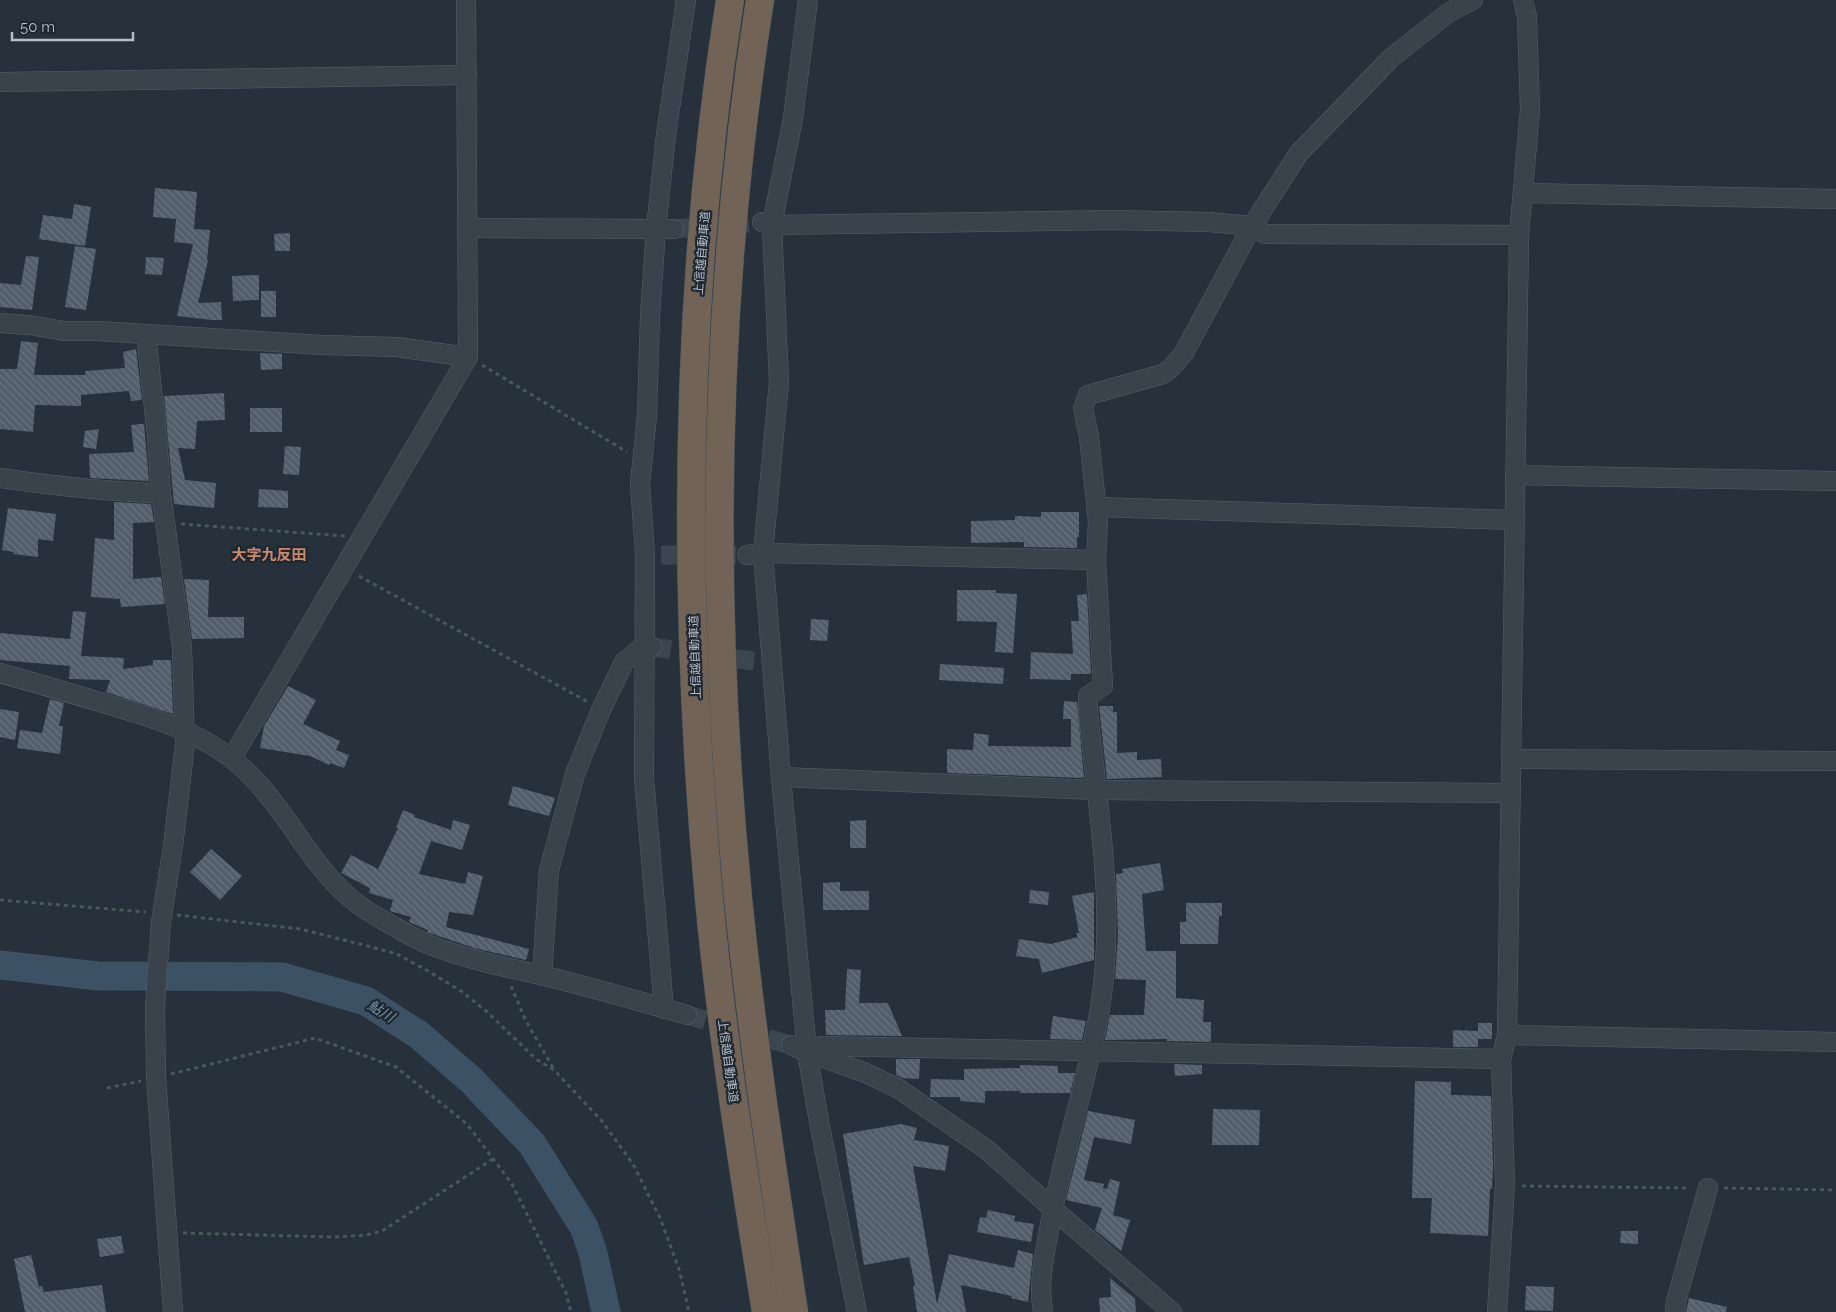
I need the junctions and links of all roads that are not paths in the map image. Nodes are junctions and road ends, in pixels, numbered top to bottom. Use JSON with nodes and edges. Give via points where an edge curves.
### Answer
{"nodes":[{"id":1,"x":466,"y":0,"type":"edge"},
{"id":2,"x":686,"y":0,"type":"edge"},
{"id":3,"x":730,"y":0,"type":"edge"},
{"id":4,"x":760,"y":0,"type":"edge"},
{"id":5,"x":808,"y":0,"type":"edge"},
{"id":6,"x":1473,"y":0,"type":"edge"},
{"id":7,"x":1523,"y":0,"type":"edge"},
{"id":8,"x":467,"y":75,"type":"junction"},
{"id":9,"x":0,"y":82,"type":"edge"},
{"id":10,"x":1523,"y":193,"type":"junction"},
{"id":11,"x":1836,"y":199,"type":"edge"},
{"id":12,"x":766,"y":223,"type":"junction"},
{"id":13,"x":1252,"y":226,"type":"junction"},
{"id":14,"x":468,"y":228,"type":"junction"},
{"id":15,"x":665,"y":229,"type":"junction"},
{"id":16,"x":1518,"y":235,"type":"junction"},
{"id":17,"x":0,"y":323,"type":"edge"},
{"id":18,"x":146,"y":334,"type":"junction"},
{"id":19,"x":468,"y":357,"type":"junction"},
{"id":20,"x":1515,"y":476,"type":"junction"},
{"id":21,"x":0,"y":478,"type":"edge"},
{"id":22,"x":1836,"y":481,"type":"edge"},
{"id":23,"x":161,"y":492,"type":"junction"},
{"id":24,"x":1096,"y":507,"type":"junction"},
{"id":25,"x":1514,"y":520,"type":"junction"},
{"id":26,"x":755,"y":554,"type":"junction"},
{"id":27,"x":1096,"y":560,"type":"junction"},
{"id":28,"x":648,"y":646,"type":"junction"},
{"id":29,"x":0,"y":673,"type":"edge"},
{"id":30,"x":184,"y":730,"type":"junction"},
{"id":31,"x":232,"y":758,"type":"junction"},
{"id":32,"x":1511,"y":758,"type":"junction"},
{"id":33,"x":1836,"y":761,"type":"edge"},
{"id":34,"x":781,"y":777,"type":"junction"},
{"id":35,"x":1096,"y":790,"type":"junction"},
{"id":36,"x":1510,"y":793,"type":"junction"},
{"id":37,"x":542,"y":976,"type":"junction"},
{"id":38,"x":664,"y":1009,"type":"junction"},
{"id":39,"x":687,"y":1016,"type":"tunnel mouth"},
{"id":40,"x":1507,"y":1035,"type":"junction"},
{"id":41,"x":1836,"y":1042,"type":"edge"},
{"id":42,"x":799,"y":1049,"type":"junction"},
{"id":43,"x":1091,"y":1050,"type":"junction"},
{"id":44,"x":1501,"y":1059,"type":"junction"},
{"id":45,"x":1708,"y":1188,"type":"road end"},
{"id":46,"x":1053,"y":1209,"type":"junction"},
{"id":47,"x":173,"y":1312,"type":"edge"},
{"id":48,"x":766,"y":1312,"type":"edge"},
{"id":49,"x":794,"y":1312,"type":"edge"},
{"id":50,"x":857,"y":1312,"type":"edge"},
{"id":51,"x":1043,"y":1312,"type":"edge"},
{"id":52,"x":1172,"y":1312,"type":"edge"},
{"id":53,"x":1496,"y":1312,"type":"edge"},
{"id":54,"x":1675,"y":1312,"type":"edge"}],
"edges":[{"from":1,"to":8,"type":"street"},
{"from":2,"to":15,"type":"street","via":[[666,135]]},
{"from":3,"to":48,"type":"highway","name":"上信越自動車道","via":[[715,113],[699,288],[692,463],[694,643],[697,730],[713,936]]},
{"from":4,"to":49,"type":"highway","via":[[744,113],[728,286],[720,461],[722,634],[739,907],[760,1082]]},
{"from":5,"to":12,"type":"street","via":[[793,118]]},
{"from":6,"to":13,"type":"street","via":[[1448,12],[1391,58],[1353,96],[1300,153]]},
{"from":7,"to":10,"type":"street","via":[[1527,17],[1530,110]]},
{"from":8,"to":9,"type":"street"},
{"from":8,"to":14,"type":"street"},
{"from":10,"to":11,"type":"street"},
{"from":10,"to":16,"type":"street"},
{"from":12,"to":13,"type":"street","via":[[1113,220]]},
{"from":12,"to":26,"type":"street","via":[[779,382]]},
{"from":13,"to":16,"type":"street","via":[[1265,234]]},
{"from":13,"to":24,"type":"street","via":[[1184,353],[1171,368],[1163,374],[1088,395],[1083,408]]},
{"from":14,"to":15,"type":"street"},
{"from":14,"to":19,"type":"street"},
{"from":15,"to":28,"type":"street","via":[[650,315],[647,416],[640,484],[653,555]]},
{"from":16,"to":20,"type":"street"},
{"from":17,"to":18,"type":"street","via":[[64,331]]},
{"from":18,"to":19,"type":"street","via":[[397,347]]},
{"from":18,"to":23,"type":"street"},
{"from":19,"to":31,"type":"street"},
{"from":20,"to":22,"type":"street"},
{"from":20,"to":25,"type":"street"},
{"from":21,"to":23,"type":"street","via":[[84,490]]},
{"from":23,"to":30,"type":"street","via":[[182,647]]},
{"from":24,"to":25,"type":"street"},
{"from":24,"to":27,"type":"street"},
{"from":25,"to":32,"type":"street"},
{"from":26,"to":27,"type":"street"},
{"from":26,"to":34,"type":"street"},
{"from":27,"to":35,"type":"street","via":[[1104,686],[1088,696],[1088,711]]},
{"from":28,"to":37,"type":"street","via":[[624,662],[575,774],[549,870]]},
{"from":28,"to":38,"type":"street","via":[[644,778]]},
{"from":29,"to":30,"type":"street","via":[[126,709]]},
{"from":30,"to":31,"type":"street"},
{"from":30,"to":47,"type":"street","via":[[185,744],[154,1006]]},
{"from":31,"to":37,"type":"street","via":[[281,810],[332,883],[369,911],[430,945]]},
{"from":32,"to":33,"type":"street"},
{"from":32,"to":36,"type":"street"},
{"from":34,"to":35,"type":"street"},
{"from":34,"to":42,"type":"street"},
{"from":35,"to":36,"type":"street"},
{"from":35,"to":43,"type":"street","via":[[1104,868],[1107,953]]},
{"from":36,"to":40,"type":"street"},
{"from":37,"to":38,"type":"street"},
{"from":38,"to":39,"type":"street"},
{"from":40,"to":41,"type":"street"},
{"from":40,"to":44,"type":"street"},
{"from":42,"to":43,"type":"street","via":[[821,1046]]},
{"from":42,"to":46,"type":"street","via":[[866,1073],[899,1089],[986,1149]]},
{"from":42,"to":50,"type":"street","via":[[820,1127]]},
{"from":43,"to":44,"type":"street"},
{"from":43,"to":46,"type":"street"},
{"from":44,"to":53,"type":"street","via":[[1505,1185]]},
{"from":45,"to":54,"type":"street"},
{"from":46,"to":51,"type":"street","via":[[1041,1277]]},
{"from":46,"to":52,"type":"street"}]}
